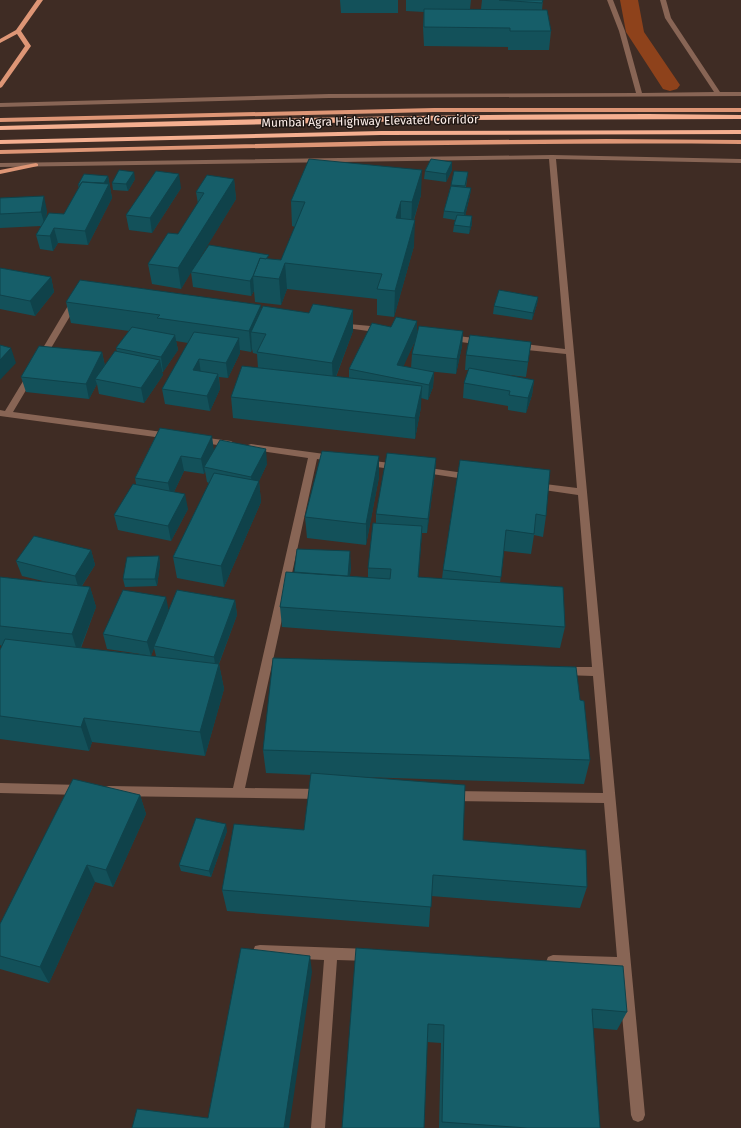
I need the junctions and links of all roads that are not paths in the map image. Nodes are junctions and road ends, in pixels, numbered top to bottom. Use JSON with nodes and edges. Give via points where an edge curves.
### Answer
{"nodes":[{"id":1,"x":40,"y":0,"type":"edge"},
{"id":2,"x":610,"y":0,"type":"edge"},
{"id":3,"x":663,"y":0,"type":"edge"},
{"id":4,"x":18,"y":31,"type":"junction"},
{"id":5,"x":0,"y":41,"type":"edge"},
{"id":6,"x":0,"y":86,"type":"edge"},
{"id":7,"x":718,"y":94,"type":"junction"},
{"id":8,"x":741,"y":94,"type":"edge"},
{"id":9,"x":640,"y":95,"type":"junction"},
{"id":10,"x":0,"y":105,"type":"edge"},
{"id":11,"x":741,"y":110,"type":"edge"},
{"id":12,"x":741,"y":117,"type":"edge"},
{"id":13,"x":0,"y":120,"type":"edge"},
{"id":14,"x":0,"y":128,"type":"edge"},
{"id":15,"x":741,"y":132,"type":"edge"},
{"id":16,"x":0,"y":142,"type":"edge"},
{"id":17,"x":741,"y":142,"type":"edge"},
{"id":18,"x":0,"y":152,"type":"edge"},
{"id":19,"x":552,"y":157,"type":"junction"},
{"id":20,"x":741,"y":161,"type":"edge"},
{"id":21,"x":0,"y":165,"type":"edge"},
{"id":22,"x":36,"y":165,"type":"junction"},
{"id":23,"x":0,"y":172,"type":"edge"},
{"id":24,"x":82,"y":295,"type":"edge"},
{"id":25,"x":333,"y":324,"type":"edge"},
{"id":26,"x":388,"y":331,"type":"edge"},
{"id":27,"x":444,"y":337,"type":"edge"},
{"id":28,"x":491,"y":343,"type":"edge"},
{"id":29,"x":507,"y":345,"type":"edge"},
{"id":30,"x":570,"y":352,"type":"junction"},
{"id":31,"x":4,"y":414,"type":"edge"},
{"id":32,"x":313,"y":455,"type":"junction"},
{"id":33,"x":344,"y":460,"type":"edge"},
{"id":34,"x":360,"y":462,"type":"edge"},
{"id":35,"x":479,"y":478,"type":"edge"},
{"id":36,"x":527,"y":485,"type":"edge"},
{"id":37,"x":582,"y":492,"type":"junction"},
{"id":38,"x":551,"y":670,"type":"edge"},
{"id":39,"x":598,"y":672,"type":"junction"},
{"id":40,"x":0,"y":788,"type":"edge"},
{"id":41,"x":238,"y":793,"type":"junction"},
{"id":42,"x":333,"y":794,"type":"edge"},
{"id":43,"x":443,"y":796,"type":"edge"},
{"id":44,"x":609,"y":798,"type":"junction"},
{"id":45,"x":260,"y":950,"type":"edge"},
{"id":46,"x":331,"y":953,"type":"junction"},
{"id":47,"x":379,"y":955,"type":"edge"},
{"id":48,"x":537,"y":961,"type":"edge"},
{"id":49,"x":625,"y":964,"type":"junction"},
{"id":50,"x":638,"y":1115,"type":"dead end"},
{"id":51,"x":318,"y":1128,"type":"edge"}],
"edges":[{"from":1,"to":4,"type":"main road"},
{"from":2,"to":9,"type":"street","via":[[622,31]]},
{"from":3,"to":7,"type":"street","via":[[668,18]]},
{"from":4,"to":5,"type":"main road"},
{"from":4,"to":6,"type":"main road","via":[[28,46]]},
{"from":7,"to":8,"type":"street"},
{"from":7,"to":9,"type":"street"},
{"from":9,"to":10,"type":"street","via":[[329,96]]},
{"from":11,"to":13,"type":"main road","via":[[434,110]]},
{"from":12,"to":14,"type":"highway","name":"Mumbai Agra Highway Elevated Corridor","via":[[308,120]]},
{"from":15,"to":16,"type":"highway","name":"Mumbai Agra Highway Elevated Corridor","via":[[380,133]]},
{"from":17,"to":18,"type":"main road","via":[[385,143]]},
{"from":19,"to":20,"type":"street"},
{"from":19,"to":22,"type":"street"},
{"from":19,"to":30,"type":"street"},
{"from":21,"to":22,"type":"street"},
{"from":22,"to":23,"type":"main road"},
{"from":24,"to":31,"type":"street","via":[[77,297],[36,367]]},
{"from":25,"to":26,"type":"street"},
{"from":27,"to":28,"type":"street"},
{"from":29,"to":30,"type":"street"},
{"from":30,"to":37,"type":"street"},
{"from":31,"to":32,"type":"street"},
{"from":32,"to":33,"type":"street"},
{"from":32,"to":41,"type":"street","via":[[271,661]]},
{"from":34,"to":35,"type":"street"},
{"from":36,"to":37,"type":"street"},
{"from":37,"to":39,"type":"street"},
{"from":38,"to":39,"type":"street"},
{"from":39,"to":44,"type":"street"},
{"from":40,"to":41,"type":"street"},
{"from":41,"to":42,"type":"street"},
{"from":43,"to":44,"type":"street"},
{"from":44,"to":49,"type":"street"},
{"from":45,"to":46,"type":"street"},
{"from":46,"to":47,"type":"street"},
{"from":46,"to":51,"type":"street"},
{"from":48,"to":49,"type":"street"},
{"from":49,"to":50,"type":"street"}]}
